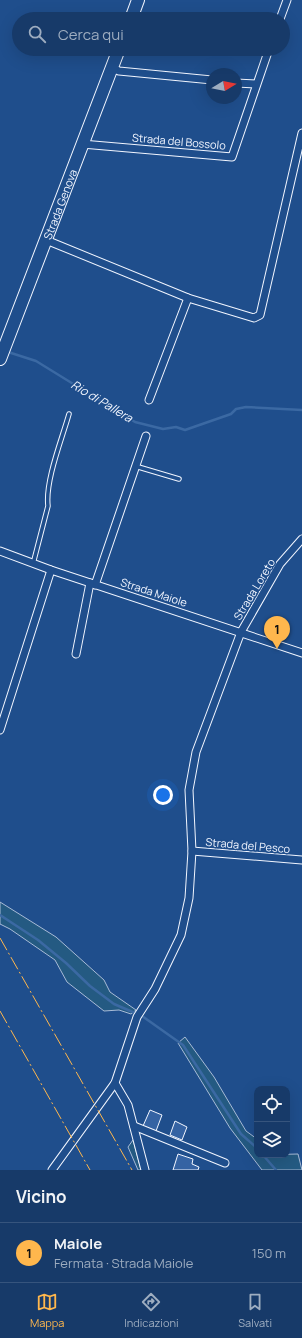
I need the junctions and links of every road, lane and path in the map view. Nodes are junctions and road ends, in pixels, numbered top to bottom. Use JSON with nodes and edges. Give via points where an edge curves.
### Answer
{"nodes":[{"id":1,"x":138,"y":0,"type":"edge"},
{"id":2,"x":287,"y":0,"type":"edge"},
{"id":3,"x":134,"y":12,"type":"edge"},
{"id":4,"x":283,"y":12,"type":"edge"},
{"id":5,"x":116,"y":56,"type":"edge"},
{"id":6,"x":266,"y":56,"type":"edge"},
{"id":7,"x":112,"y":68,"type":"junction"},
{"id":8,"x":206,"y":79,"type":"edge"},
{"id":9,"x":242,"y":83,"type":"edge"},
{"id":10,"x":256,"y":84,"type":"junction"},
{"id":11,"x":302,"y":133,"type":"edge"},
{"id":12,"x":82,"y":144,"type":"junction"},
{"id":13,"x":46,"y":240,"type":"junction"},
{"id":14,"x":188,"y":298,"type":"junction"},
{"id":15,"x":1,"y":358,"type":"edge"},
{"id":16,"x":149,"y":400,"type":"dead end"},
{"id":17,"x":69,"y":414,"type":"dead end"},
{"id":18,"x":146,"y":436,"type":"dead end"},
{"id":19,"x":136,"y":466,"type":"junction"},
{"id":20,"x":179,"y":479,"type":"dead end"},
{"id":21,"x":302,"y":540,"type":"edge"},
{"id":22,"x":0,"y":551,"type":"edge"},
{"id":23,"x":33,"y":564,"type":"junction"},
{"id":24,"x":50,"y":570,"type":"junction"},
{"id":25,"x":92,"y":584,"type":"junction"},
{"id":26,"x":241,"y":632,"type":"junction"},
{"id":27,"x":302,"y":653,"type":"edge"},
{"id":28,"x":76,"y":654,"type":"dead end"},
{"id":29,"x":0,"y":730,"type":"edge"},
{"id":30,"x":192,"y":851,"type":"junction"},
{"id":31,"x":302,"y":860,"type":"edge"},
{"id":32,"x":115,"y":1083,"type":"junction"},
{"id":33,"x":134,"y":1126,"type":"junction"},
{"id":34,"x":225,"y":1163,"type":"dead end"},
{"id":35,"x":52,"y":1170,"type":"edge"},
{"id":36,"x":145,"y":1170,"type":"edge"}],
"edges":[{"from":1,"to":3,"type":"main road"},
{"from":2,"to":4,"type":"street"},
{"from":5,"to":7,"type":"main road","name":"Strada Genova"},
{"from":6,"to":10,"type":"street","name":"Strada del Bossolo"},
{"from":7,"to":8,"type":"street","via":[[119,71]]},
{"from":7,"to":12,"type":"main road","name":"Strada Genova"},
{"from":9,"to":10,"type":"street"},
{"from":10,"to":12,"type":"street","name":"Strada del Bossolo","via":[[232,157]]},
{"from":11,"to":14,"type":"street","via":[[260,315],[254,318]]},
{"from":12,"to":13,"type":"main road","name":"Strada Genova"},
{"from":13,"to":14,"type":"street"},
{"from":13,"to":15,"type":"main road","name":"Strada Genova"},
{"from":14,"to":16,"type":"street"},
{"from":17,"to":23,"type":"lane","via":[[50,482],[48,506]]},
{"from":18,"to":19,"type":"street"},
{"from":19,"to":20,"type":"lane"},
{"from":19,"to":25,"type":"street"},
{"from":21,"to":26,"type":"street","name":"Strada Loreto","via":[[280,564]]},
{"from":22,"to":23,"type":"street","name":"Strada Maiole"},
{"from":23,"to":24,"type":"street","name":"Strada Maiole"},
{"from":24,"to":25,"type":"street","name":"Strada Maiole"},
{"from":24,"to":29,"type":"street"},
{"from":25,"to":26,"type":"street","name":"Strada Maiole"},
{"from":25,"to":28,"type":"street"},
{"from":26,"to":27,"type":"street","name":"Strada Maiole"},
{"from":26,"to":30,"type":"street","name":"Strada Loreto","via":[[196,752],[190,790]]},
{"from":30,"to":31,"type":"street","name":"Strada del Pesco"},
{"from":30,"to":32,"type":"street","name":"Strada Loreto","via":[[189,898],[181,935],[166,968],[139,1014]]},
{"from":32,"to":33,"type":"street","via":[[128,1105]]},
{"from":32,"to":35,"type":"street","name":"Strada Loreto"},
{"from":33,"to":34,"type":"street"},
{"from":33,"to":36,"type":"street"}]}
